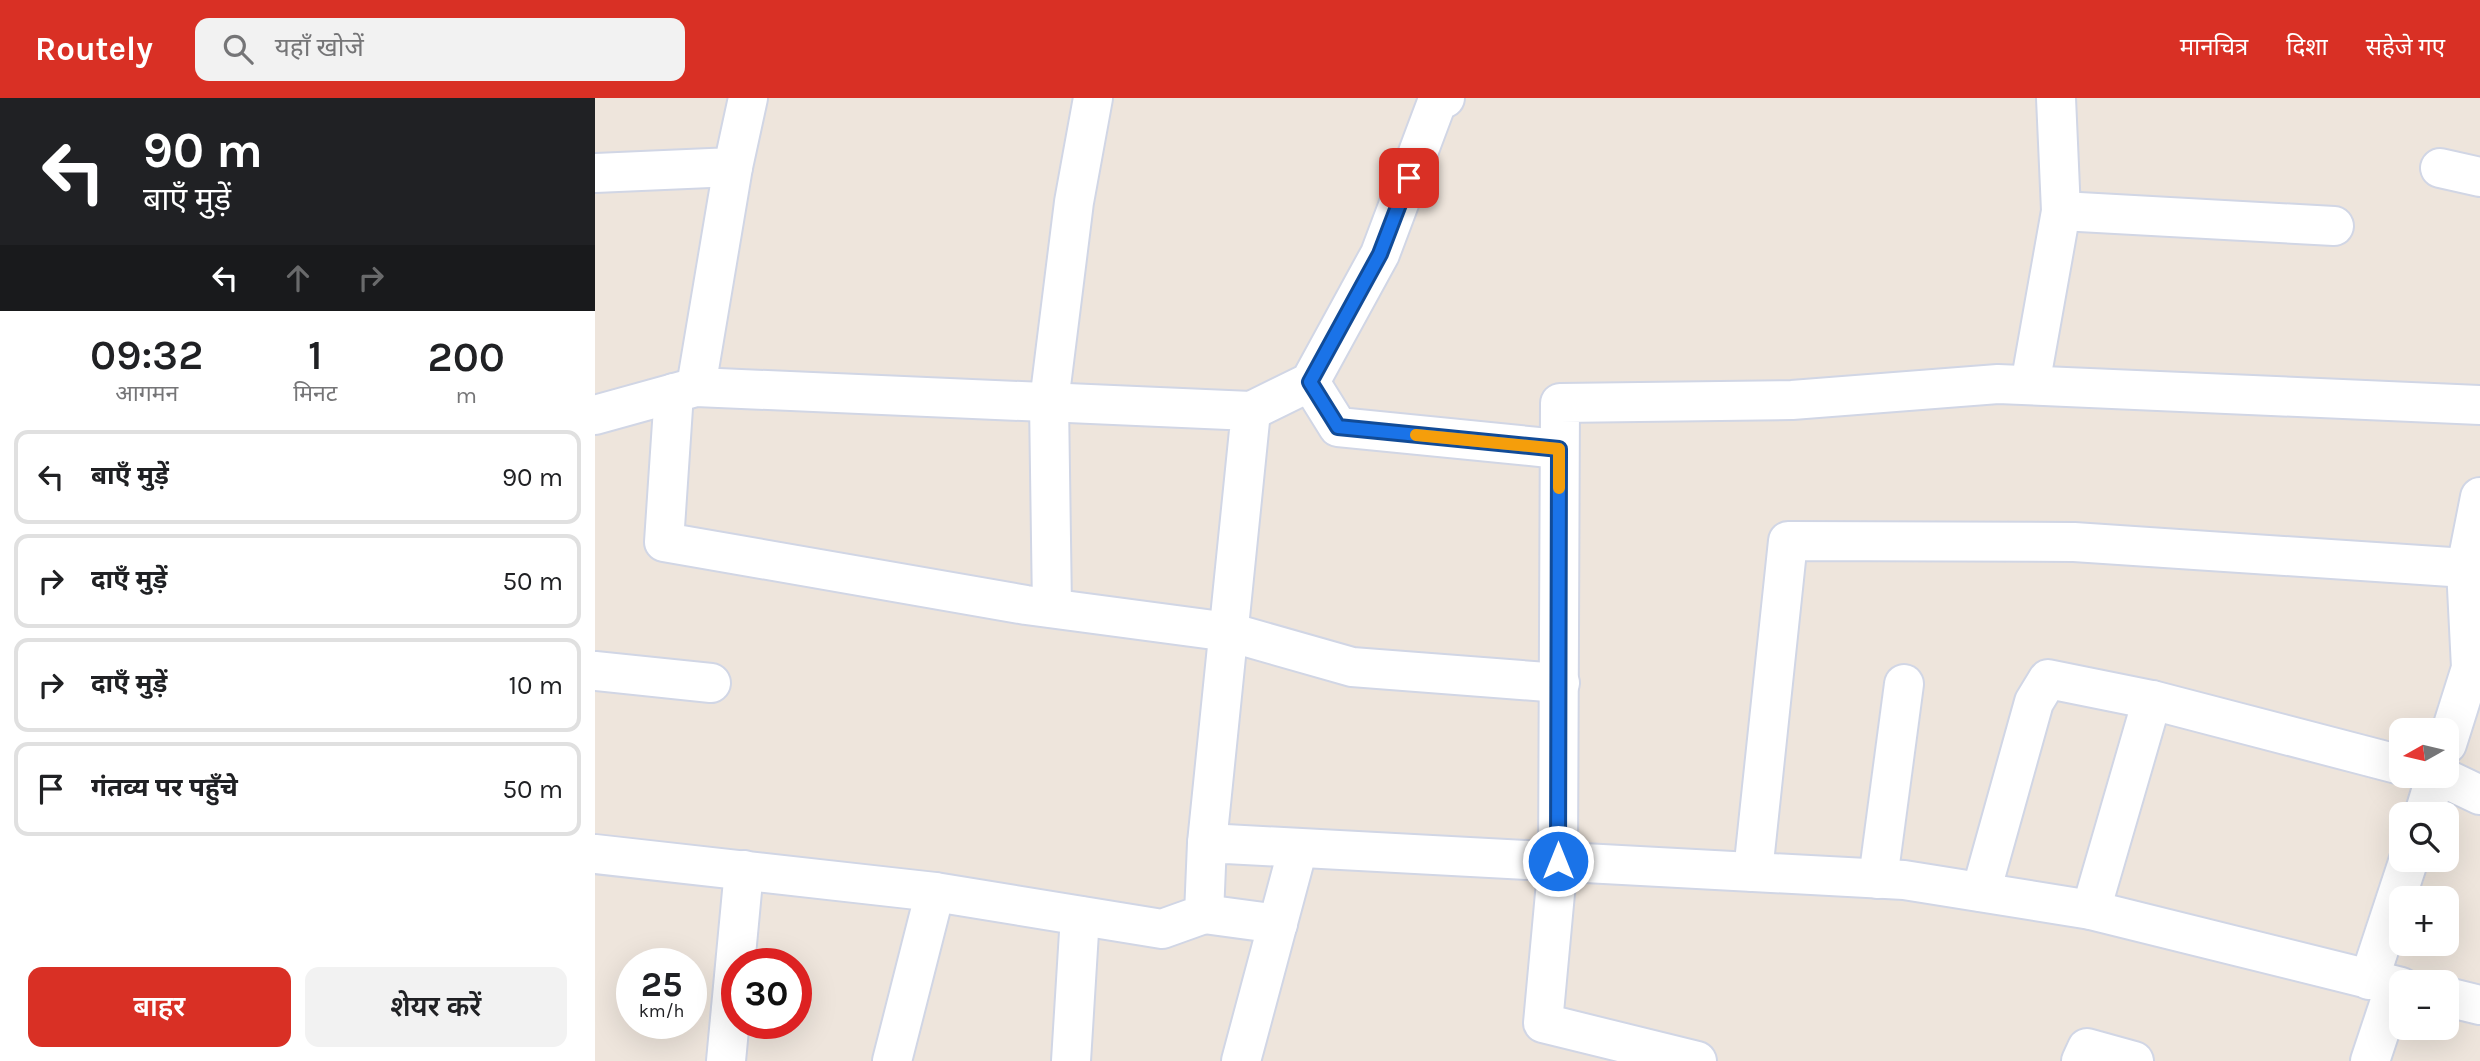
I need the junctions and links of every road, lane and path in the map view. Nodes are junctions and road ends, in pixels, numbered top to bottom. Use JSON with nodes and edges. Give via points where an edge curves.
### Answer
{"nodes":[{"id":1,"x":748,"y":98,"type":"edge"},
{"id":2,"x":1093,"y":98,"type":"edge"},
{"id":3,"x":1445,"y":98,"type":"edge"},
{"id":4,"x":2056,"y":98,"type":"edge"},
{"id":5,"x":733,"y":167,"type":"junction"},
{"id":6,"x":2439,"y":168,"type":"dead end"},
{"id":7,"x":595,"y":173,"type":"edge"},
{"id":8,"x":2480,"y":177,"type":"edge"},
{"id":9,"x":2061,"y":211,"type":"junction"},
{"id":10,"x":2334,"y":226,"type":"dead end"},
{"id":11,"x":1310,"y":382,"type":"junction"},
{"id":12,"x":2030,"y":385,"type":"junction"},
{"id":13,"x":685,"y":390,"type":"junction"},
{"id":14,"x":1049,"y":402,"type":"junction"},
{"id":15,"x":2480,"y":405,"type":"edge"},
{"id":16,"x":1251,"y":411,"type":"junction"},
{"id":17,"x":595,"y":415,"type":"edge"},
{"id":18,"x":1559,"y":449,"type":"junction"},
{"id":19,"x":2480,"y":497,"type":"edge"},
{"id":20,"x":2473,"y":568,"type":"edge"},
{"id":21,"x":1052,"y":608,"type":"junction"},
{"id":22,"x":1229,"y":632,"type":"junction"},
{"id":23,"x":595,"y":671,"type":"edge"},
{"id":24,"x":711,"y":683,"type":"dead end"},
{"id":25,"x":1560,"y":683,"type":"junction"},
{"id":26,"x":1904,"y":684,"type":"dead end"},
{"id":27,"x":2152,"y":700,"type":"junction"},
{"id":28,"x":2455,"y":718,"type":"edge"},
{"id":29,"x":2389,"y":762,"type":"edge"},
{"id":30,"x":2459,"y":785,"type":"edge"},
{"id":31,"x":2480,"y":795,"type":"edge"},
{"id":32,"x":1207,"y":843,"type":"junction"},
{"id":33,"x":1298,"y":848,"type":"junction"},
{"id":34,"x":595,"y":854,"type":"edge"},
{"id":35,"x":1558,"y":861,"type":"junction"},
{"id":36,"x":744,"y":870,"type":"junction"},
{"id":37,"x":1753,"y":872,"type":"junction"},
{"id":38,"x":2407,"y":872,"type":"edge"},
{"id":39,"x":1878,"y":879,"type":"junction"},
{"id":40,"x":936,"y":892,"type":"junction"},
{"id":41,"x":1981,"y":892,"type":"junction"},
{"id":42,"x":2091,"y":910,"type":"junction"},
{"id":43,"x":1204,"y":914,"type":"junction"},
{"id":44,"x":1080,"y":916,"type":"junction"},
{"id":45,"x":1278,"y":924,"type":"junction"},
{"id":46,"x":2388,"y":985,"type":"edge"},
{"id":47,"x":2459,"y":1000,"type":"edge"},
{"id":48,"x":2480,"y":1005,"type":"edge"},
{"id":49,"x":726,"y":1061,"type":"edge"},
{"id":50,"x":892,"y":1061,"type":"edge"},
{"id":51,"x":1071,"y":1061,"type":"edge"},
{"id":52,"x":1241,"y":1061,"type":"edge"},
{"id":53,"x":1697,"y":1061,"type":"edge"},
{"id":54,"x":2081,"y":1061,"type":"edge"},
{"id":55,"x":2134,"y":1061,"type":"edge"},
{"id":56,"x":2370,"y":1061,"type":"edge"}],
"edges":[{"from":1,"to":5,"type":"street"},
{"from":2,"to":14,"type":"street","via":[[1074,202]]},
{"from":3,"to":11,"type":"street","via":[[1437,102],[1380,254]]},
{"from":4,"to":9,"type":"street"},
{"from":5,"to":7,"type":"street"},
{"from":5,"to":13,"type":"street"},
{"from":6,"to":8,"type":"street"},
{"from":9,"to":10,"type":"street"},
{"from":9,"to":12,"type":"street"},
{"from":11,"to":16,"type":"street"},
{"from":11,"to":18,"type":"street","via":[[1338,427]]},
{"from":12,"to":15,"type":"street"},
{"from":12,"to":18,"type":"street","via":[[1793,400],[1560,403]]},
{"from":13,"to":14,"type":"street"},
{"from":13,"to":17,"type":"street"},
{"from":13,"to":21,"type":"street","via":[[664,542]]},
{"from":14,"to":16,"type":"street"},
{"from":14,"to":21,"type":"street"},
{"from":16,"to":22,"type":"street"},
{"from":18,"to":25,"type":"street"},
{"from":19,"to":20,"type":"street"},
{"from":20,"to":28,"type":"street","via":[[2471,668]]},
{"from":20,"to":37,"type":"street","via":[[2074,542],[1788,541]]},
{"from":21,"to":22,"type":"street"},
{"from":22,"to":25,"type":"street","via":[[1352,667]]},
{"from":22,"to":32,"type":"street"},
{"from":23,"to":24,"type":"street"},
{"from":25,"to":35,"type":"street"},
{"from":26,"to":39,"type":"street"},
{"from":27,"to":29,"type":"street"},
{"from":27,"to":41,"type":"street","via":[[2048,679],[2033,702]]},
{"from":27,"to":42,"type":"street"},
{"from":30,"to":31,"type":"street"},
{"from":32,"to":33,"type":"street"},
{"from":32,"to":43,"type":"street"},
{"from":33,"to":35,"type":"street"},
{"from":33,"to":45,"type":"street"},
{"from":34,"to":36,"type":"street"},
{"from":35,"to":37,"type":"street"},
{"from":35,"to":53,"type":"street","via":[[1543,1023]]},
{"from":36,"to":40,"type":"street"},
{"from":36,"to":49,"type":"street"},
{"from":37,"to":39,"type":"street"},
{"from":38,"to":46,"type":"street"},
{"from":39,"to":41,"type":"street"},
{"from":40,"to":44,"type":"street"},
{"from":40,"to":50,"type":"street"},
{"from":41,"to":42,"type":"street"},
{"from":42,"to":46,"type":"street"},
{"from":43,"to":44,"type":"street","via":[[1162,929]]},
{"from":43,"to":45,"type":"street"},
{"from":44,"to":51,"type":"street"},
{"from":45,"to":52,"type":"street"},
{"from":46,"to":56,"type":"street"},
{"from":47,"to":48,"type":"street"},
{"from":54,"to":55,"type":"street","via":[[2087,1048]]}]}
